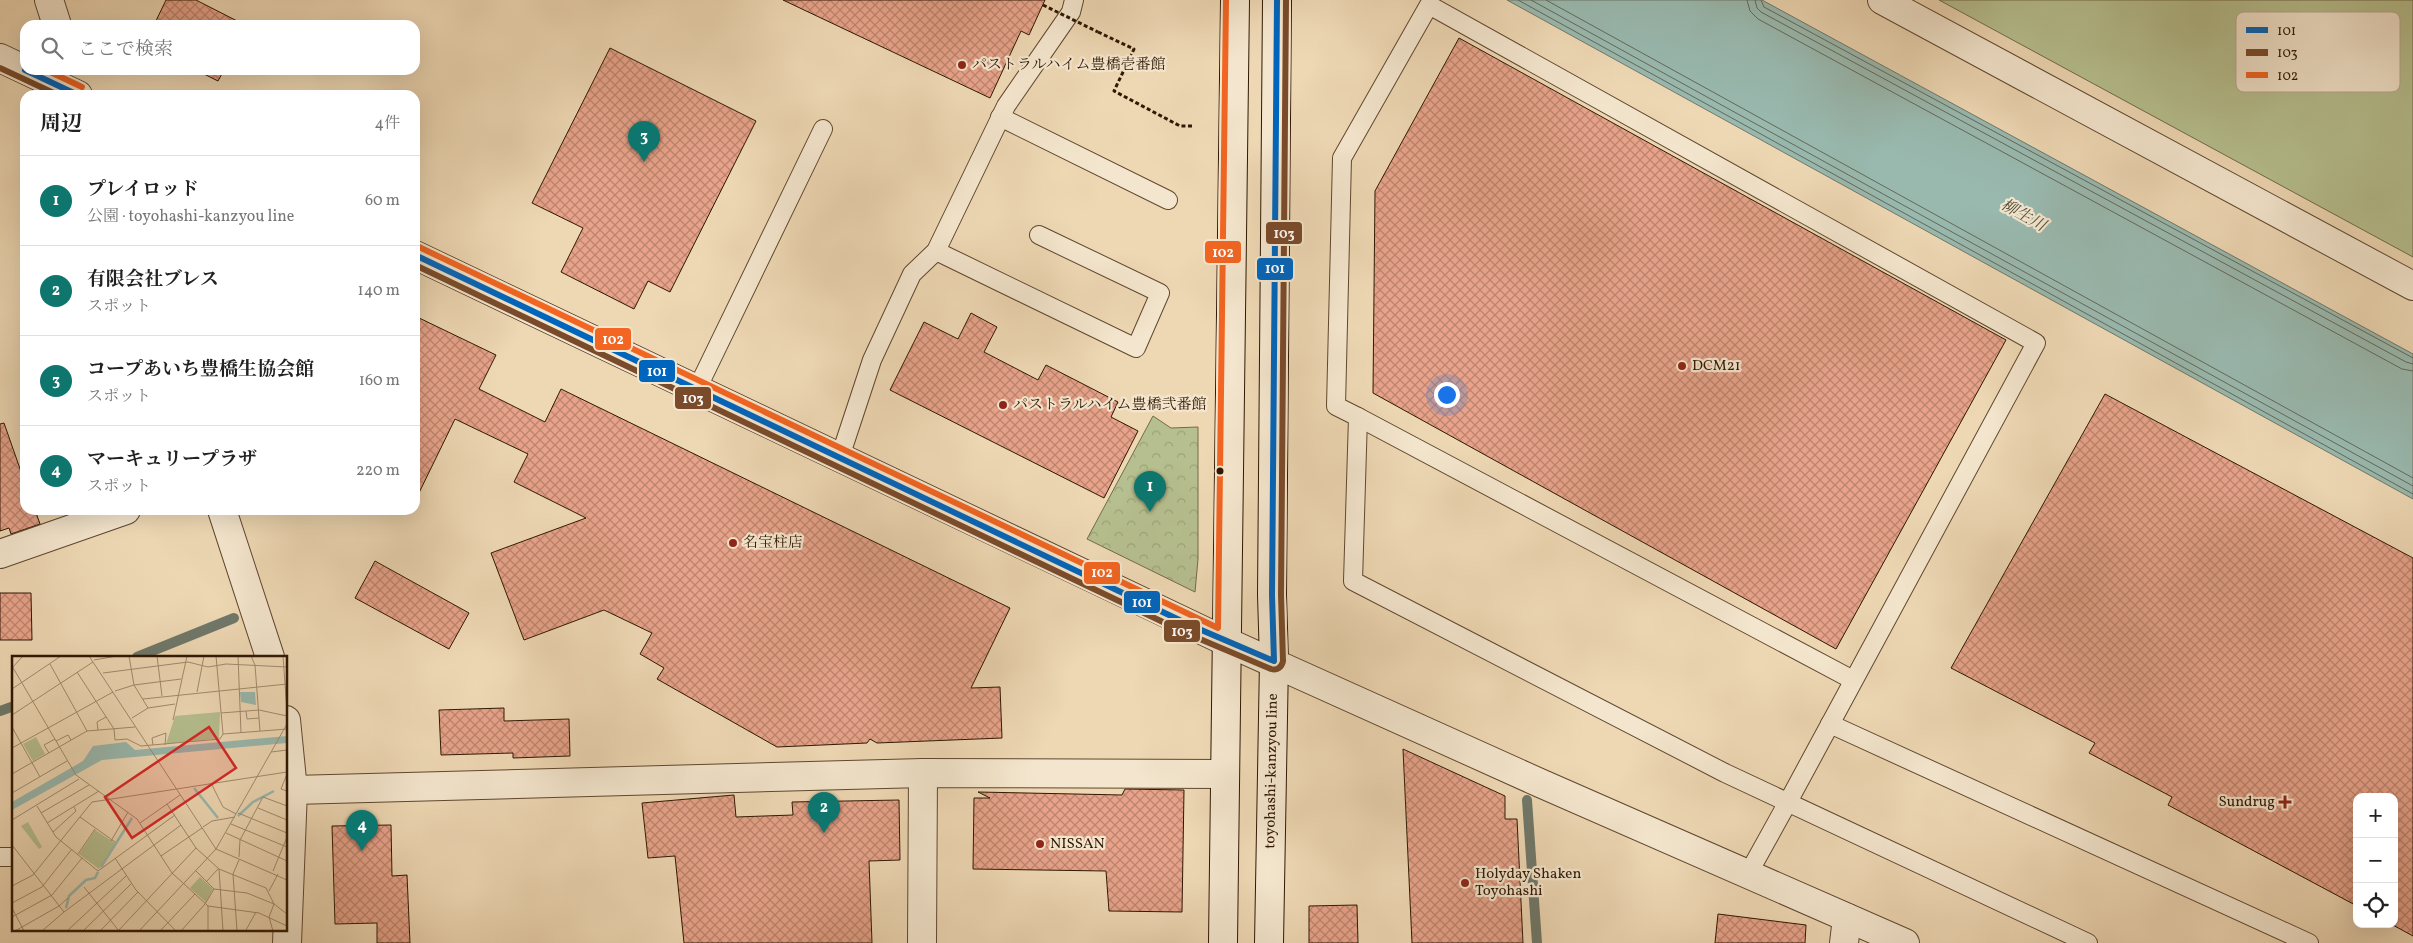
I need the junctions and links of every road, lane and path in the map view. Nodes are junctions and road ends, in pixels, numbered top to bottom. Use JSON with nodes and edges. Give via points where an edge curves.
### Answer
{"nodes":[{"id":1,"x":49,"y":0,"type":"edge"},
{"id":2,"x":1074,"y":0,"type":"edge"},
{"id":3,"x":1234,"y":0,"type":"edge"},
{"id":4,"x":1277,"y":0,"type":"edge"},
{"id":5,"x":1882,"y":0,"type":"edge"},
{"id":6,"x":1043,"y":5,"type":"dead end"},
{"id":7,"x":55,"y":20,"type":"edge"},
{"id":8,"x":0,"y":58,"type":"edge"},
{"id":9,"x":20,"y":66,"type":"edge"},
{"id":10,"x":41,"y":75,"type":"edge"},
{"id":11,"x":73,"y":88,"type":"edge"},
{"id":12,"x":1000,"y":117,"type":"junction"},
{"id":13,"x":1194,"y":126,"type":"dead end"},
{"id":14,"x":823,"y":129,"type":"dead end"},
{"id":15,"x":1168,"y":200,"type":"dead end"},
{"id":16,"x":1039,"y":236,"type":"dead end"},
{"id":17,"x":936,"y":251,"type":"junction"},
{"id":18,"x":420,"y":257,"type":"edge"},
{"id":19,"x":2413,"y":286,"type":"edge"},
{"id":20,"x":697,"y":389,"type":"junction"},
{"id":21,"x":1358,"y":417,"type":"junction"},
{"id":22,"x":840,"y":457,"type":"junction"},
{"id":23,"x":112,"y":515,"type":"edge"},
{"id":24,"x":224,"y":515,"type":"edge"},
{"id":25,"x":0,"y":554,"type":"edge"},
{"id":26,"x":1227,"y":642,"type":"junction"},
{"id":27,"x":270,"y":656,"type":"edge"},
{"id":28,"x":1274,"y":661,"type":"junction"},
{"id":29,"x":1853,"y":680,"type":"junction"},
{"id":30,"x":1830,"y":724,"type":"junction"},
{"id":31,"x":288,"y":740,"type":"edge"},
{"id":32,"x":924,"y":773,"type":"junction"},
{"id":33,"x":1226,"y":774,"type":"junction"},
{"id":34,"x":293,"y":790,"type":"junction"},
{"id":35,"x":1788,"y":802,"type":"junction"},
{"id":36,"x":289,"y":856,"type":"edge"},
{"id":37,"x":1748,"y":874,"type":"junction"},
{"id":38,"x":288,"y":900,"type":"edge"},
{"id":39,"x":287,"y":930,"type":"edge"},
{"id":40,"x":1846,"y":930,"type":"edge"},
{"id":41,"x":287,"y":943,"type":"edge"},
{"id":42,"x":922,"y":943,"type":"edge"},
{"id":43,"x":1223,"y":943,"type":"edge"},
{"id":44,"x":1269,"y":943,"type":"edge"},
{"id":45,"x":1905,"y":943,"type":"edge"},
{"id":46,"x":2088,"y":943,"type":"edge"},
{"id":47,"x":2309,"y":943,"type":"edge"}],
"edges":[{"from":1,"to":7,"type":"street"},
{"from":2,"to":12,"type":"lane","via":[[1071,12]]},
{"from":3,"to":26,"type":"street"},
{"from":4,"to":28,"type":"street","name":"toyohashi-kanzyou line"},
{"from":5,"to":19,"type":"street"},
{"from":6,"to":13,"type":"path","bridge":true,"via":[[1134,48],[1114,91],[1180,126]]},
{"from":8,"to":9,"type":"street"},
{"from":10,"to":11,"type":"street"},
{"from":12,"to":15,"type":"lane"},
{"from":12,"to":17,"type":"lane"},
{"from":14,"to":20,"type":"lane"},
{"from":16,"to":17,"type":"lane","via":[[1160,294],[1136,348]]},
{"from":17,"to":22,"type":"lane","via":[[912,274],[872,360]]},
{"from":18,"to":20,"type":"street"},
{"from":20,"to":22,"type":"street"},
{"from":21,"to":29,"type":"lane"},
{"from":21,"to":29,"type":"lane","via":[[1336,406],[1342,158],[1430,5],[2036,343]]},
{"from":21,"to":35,"type":"lane","via":[[1353,581],[1725,773]]},
{"from":22,"to":26,"type":"street"},
{"from":23,"to":25,"type":"street"},
{"from":24,"to":27,"type":"street"},
{"from":26,"to":28,"type":"street"},
{"from":26,"to":33,"type":"street"},
{"from":28,"to":37,"type":"street","via":[[1548,787]]},
{"from":28,"to":44,"type":"street","name":"toyohashi-kanzyou line"},
{"from":29,"to":30,"type":"lane"},
{"from":30,"to":35,"type":"lane"},
{"from":30,"to":47,"type":"lane"},
{"from":31,"to":34,"type":"street"},
{"from":32,"to":33,"type":"street"},
{"from":32,"to":34,"type":"street"},
{"from":32,"to":42,"type":"street"},
{"from":33,"to":43,"type":"street"},
{"from":34,"to":36,"type":"street"},
{"from":35,"to":37,"type":"lane"},
{"from":35,"to":46,"type":"lane"},
{"from":36,"to":38,"type":"street"},
{"from":37,"to":40,"type":"street"},
{"from":39,"to":41,"type":"street"},
{"from":40,"to":45,"type":"street"}]}
